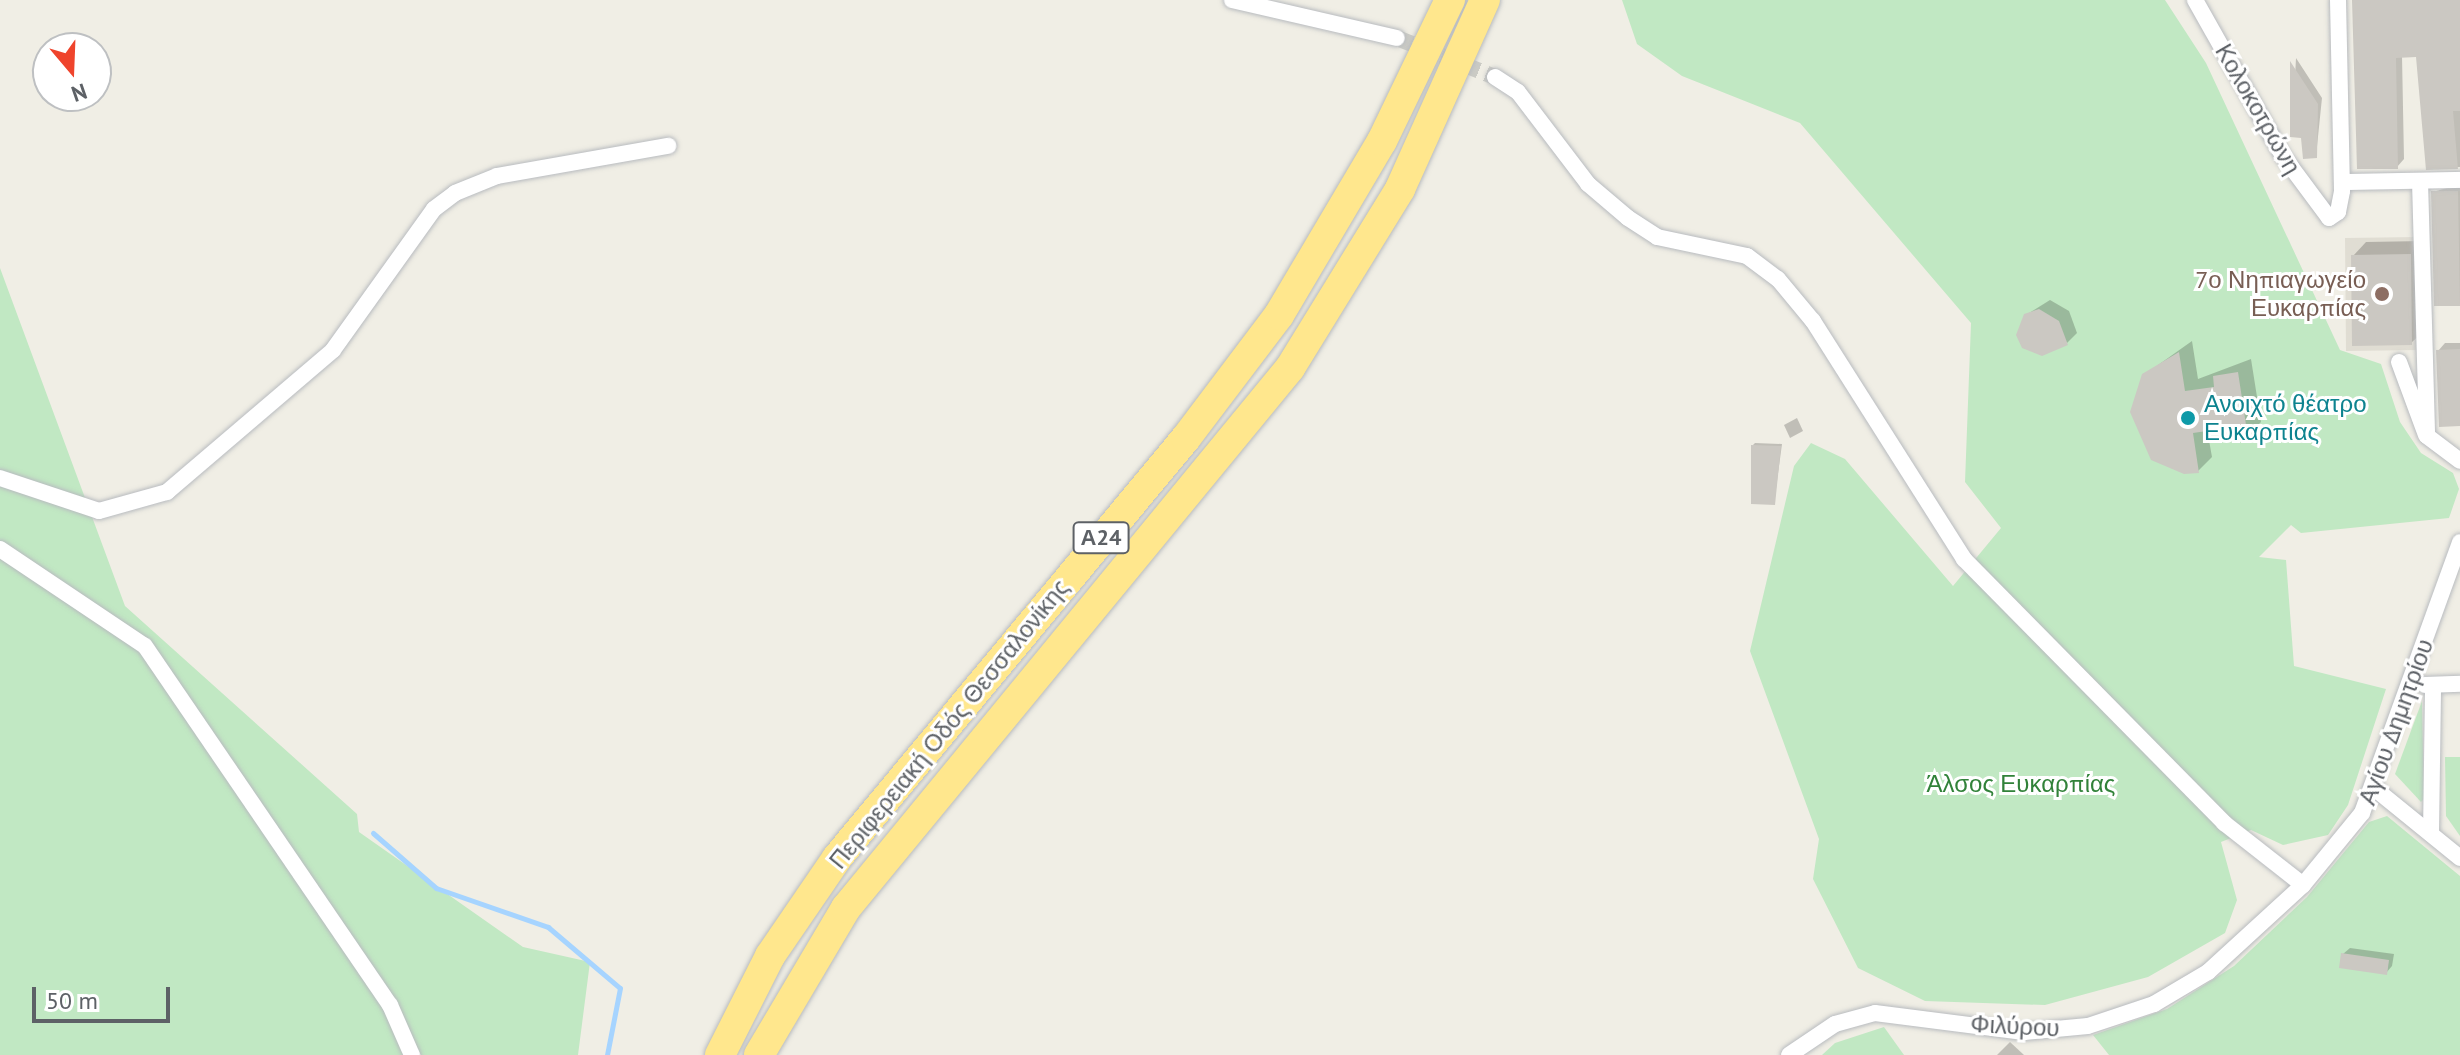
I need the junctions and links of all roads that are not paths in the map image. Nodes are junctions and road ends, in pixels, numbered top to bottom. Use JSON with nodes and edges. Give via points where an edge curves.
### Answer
{"nodes":[{"id":1,"x":1232,"y":0,"type":"edge"},
{"id":2,"x":1450,"y":0,"type":"edge"},
{"id":3,"x":1485,"y":0,"type":"edge"},
{"id":4,"x":2195,"y":0,"type":"edge"},
{"id":5,"x":2338,"y":0,"type":"edge"},
{"id":6,"x":1397,"y":38,"type":"tunnel mouth"},
{"id":7,"x":1495,"y":77,"type":"tunnel mouth"},
{"id":8,"x":668,"y":146,"type":"dead end"},
{"id":9,"x":2460,"y":180,"type":"edge"},
{"id":10,"x":2420,"y":181,"type":"junction"},
{"id":11,"x":2342,"y":182,"type":"junction"},
{"id":12,"x":2399,"y":362,"type":"dead end"},
{"id":13,"x":2427,"y":436,"type":"junction"},
{"id":14,"x":2460,"y":461,"type":"edge"},
{"id":15,"x":0,"y":478,"type":"edge"},
{"id":16,"x":2460,"y":542,"type":"edge"},
{"id":17,"x":0,"y":549,"type":"edge"},
{"id":18,"x":2460,"y":684,"type":"edge"},
{"id":19,"x":2433,"y":685,"type":"junction"},
{"id":20,"x":2411,"y":686,"type":"junction"},
{"id":21,"x":2374,"y":788,"type":"junction"},
{"id":22,"x":2431,"y":834,"type":"junction"},
{"id":23,"x":2460,"y":858,"type":"edge"},
{"id":24,"x":2303,"y":885,"type":"junction"},
{"id":25,"x":412,"y":1055,"type":"edge"},
{"id":26,"x":720,"y":1055,"type":"edge"},
{"id":27,"x":759,"y":1055,"type":"edge"},
{"id":28,"x":1789,"y":1055,"type":"edge"}],
"edges":[{"from":1,"to":6,"type":"street"},
{"from":2,"to":26,"type":"highway","name":"Περιφερειακή Οδός Θεσσαλονίκης","number":"Α24","via":[[1357,186],[1251,355],[837,858],[770,956]]},
{"from":3,"to":27,"type":"highway","name":"Περιφερειακή Οδός Θεσσαλονίκης","number":"Α24","via":[[1400,189],[1290,368],[846,908]]},
{"from":4,"to":11,"type":"street","name":"Κολοκοτρώνη","via":[[2322,216],[2338,212]]},
{"from":5,"to":11,"type":"street"},
{"from":7,"to":24,"type":"street","via":[[1518,92],[1588,184],[1628,218],[1657,237],[1747,256],[1794,296],[1964,559],[2224,823]]},
{"from":8,"to":15,"type":"street","via":[[497,176],[455,193],[434,209],[333,350],[167,492],[99,511]]},
{"from":9,"to":10,"type":"street"},
{"from":10,"to":11,"type":"street"},
{"from":10,"to":13,"type":"street"},
{"from":12,"to":13,"type":"street","via":[[2414,417]]},
{"from":13,"to":14,"type":"street"},
{"from":16,"to":20,"type":"street","name":"Αγίου Δημητρίου"},
{"from":17,"to":25,"type":"street","via":[[145,646],[390,1005]]},
{"from":18,"to":19,"type":"street"},
{"from":19,"to":20,"type":"street"},
{"from":19,"to":22,"type":"street","name":"Αγίου Δημητρίου"},
{"from":20,"to":21,"type":"street","name":"Αγίου Δημητρίου"},
{"from":21,"to":22,"type":"street"},
{"from":21,"to":24,"type":"street","name":"Αγίου Δημητρίου","via":[[2346,836]]},
{"from":22,"to":23,"type":"street"},
{"from":24,"to":28,"type":"street","name":"Φιλύρου","via":[[2194,982],[2115,1019],[2024,1032],[1875,1013],[1835,1024]]}]}
